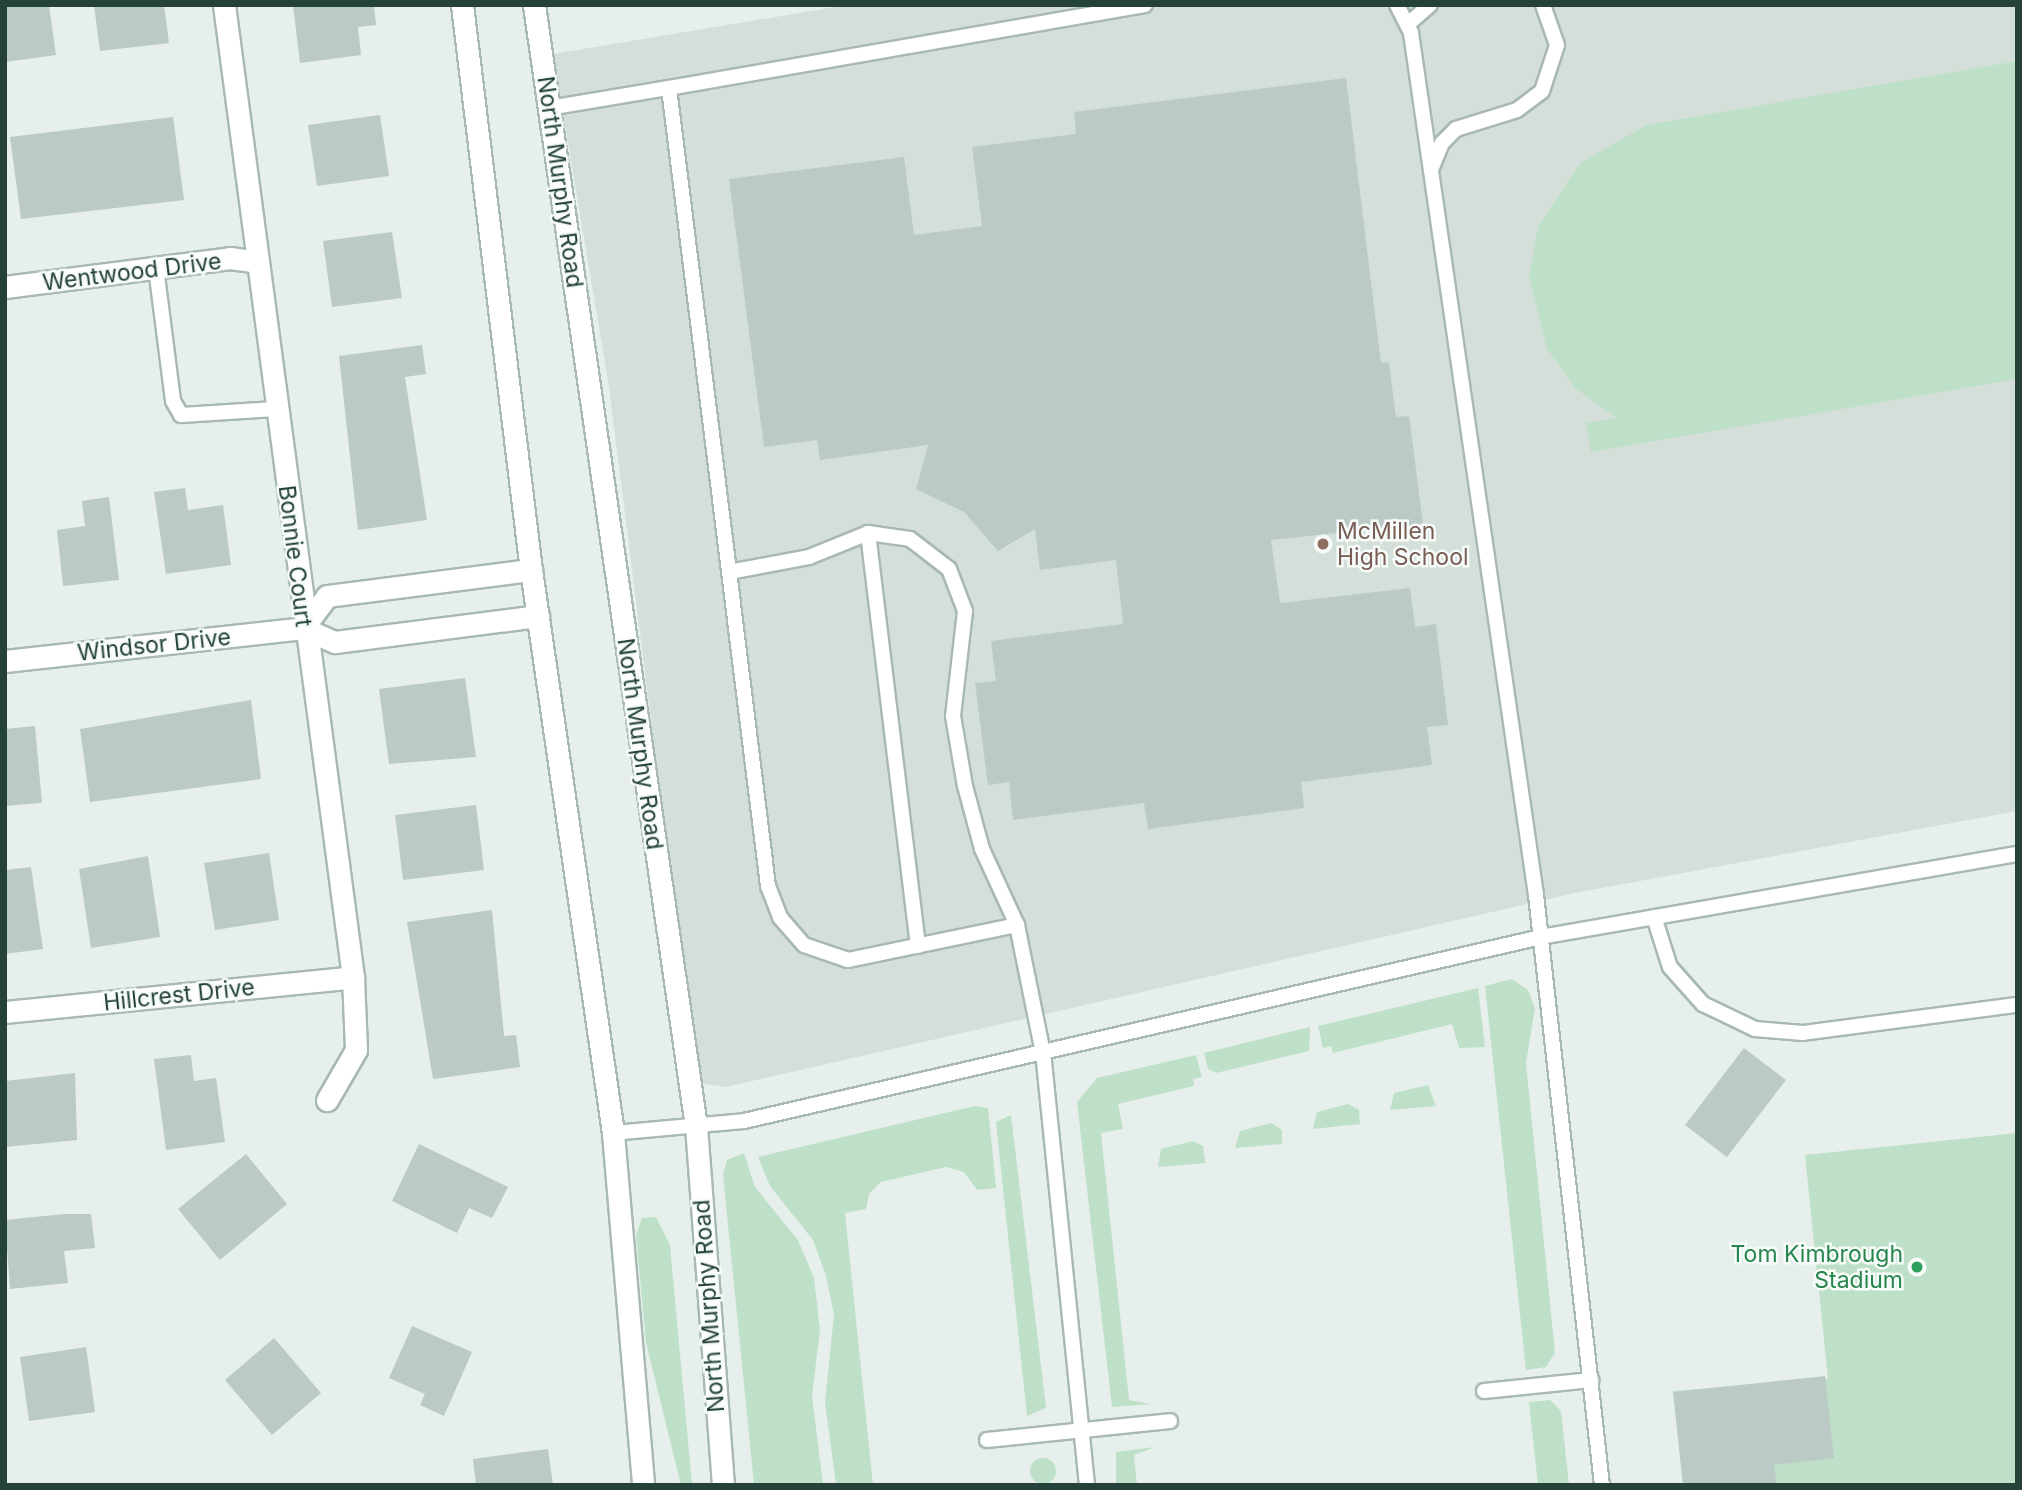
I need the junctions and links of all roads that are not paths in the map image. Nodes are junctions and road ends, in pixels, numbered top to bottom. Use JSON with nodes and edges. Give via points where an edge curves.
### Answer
{"nodes":[{"id":1,"x":224,"y":5,"type":"edge"},
{"id":2,"x":462,"y":5,"type":"edge"},
{"id":3,"x":534,"y":5,"type":"edge"},
{"id":4,"x":1145,"y":5,"type":"edge"},
{"id":5,"x":1397,"y":5,"type":"edge"},
{"id":6,"x":1430,"y":5,"type":"edge"},
{"id":7,"x":1543,"y":5,"type":"edge"},
{"id":8,"x":1408,"y":24,"type":"junction"},
{"id":9,"x":669,"y":88,"type":"junction"},
{"id":10,"x":549,"y":108,"type":"junction"},
{"id":11,"x":1431,"y":171,"type":"junction"},
{"id":12,"x":258,"y":262,"type":"junction"},
{"id":13,"x":156,"y":268,"type":"junction"},
{"id":14,"x":5,"y":287,"type":"edge"},
{"id":15,"x":276,"y":410,"type":"junction"},
{"id":16,"x":868,"y":533,"type":"junction"},
{"id":17,"x":531,"y":570,"type":"junction"},
{"id":18,"x":729,"y":572,"type":"junction"},
{"id":19,"x":538,"y":616,"type":"junction"},
{"id":20,"x":303,"y":628,"type":"junction"},
{"id":21,"x":5,"y":661,"type":"edge"},
{"id":22,"x":2017,"y":854,"type":"edge"},
{"id":23,"x":1654,"y":917,"type":"junction"},
{"id":24,"x":1017,"y":925,"type":"junction"},
{"id":25,"x":1541,"y":937,"type":"junction"},
{"id":26,"x":918,"y":946,"type":"junction"},
{"id":27,"x":353,"y":977,"type":"junction"},
{"id":28,"x":2017,"y":1005,"type":"edge"},
{"id":29,"x":5,"y":1012,"type":"edge"},
{"id":30,"x":1043,"y":1053,"type":"junction"},
{"id":31,"x":327,"y":1100,"type":"dead end"},
{"id":32,"x":696,"y":1126,"type":"junction"},
{"id":33,"x":612,"y":1133,"type":"junction"},
{"id":34,"x":1591,"y":1380,"type":"junction"},
{"id":35,"x":1484,"y":1391,"type":"dead end"},
{"id":36,"x":1170,"y":1421,"type":"dead end"},
{"id":37,"x":1081,"y":1430,"type":"junction"},
{"id":38,"x":986,"y":1440,"type":"dead end"},
{"id":39,"x":643,"y":1485,"type":"edge"},
{"id":40,"x":723,"y":1485,"type":"edge"},
{"id":41,"x":1087,"y":1485,"type":"edge"},
{"id":42,"x":1602,"y":1485,"type":"edge"}],
"edges":[{"from":1,"to":12,"type":"main road","name":"Bonnie Court"},
{"from":2,"to":17,"type":"main road"},
{"from":3,"to":10,"type":"main road","name":"North Murphy Road"},
{"from":4,"to":9,"type":"lane"},
{"from":5,"to":8,"type":"lane"},
{"from":6,"to":8,"type":"lane"},
{"from":7,"to":11,"type":"lane","via":[[1557,45],[1542,91],[1517,110],[1456,128],[1441,143]]},
{"from":8,"to":11,"type":"lane"},
{"from":9,"to":10,"type":"lane"},
{"from":9,"to":18,"type":"lane"},
{"from":10,"to":32,"type":"main road","name":"North Murphy Road"},
{"from":11,"to":25,"type":"lane"},
{"from":12,"to":13,"type":"main road","name":"Wentwood Drive","via":[[230,258]]},
{"from":12,"to":15,"type":"main road","name":"Bonnie Court"},
{"from":13,"to":14,"type":"main road","name":"Wentwood Drive"},
{"from":13,"to":15,"type":"lane","via":[[173,401],[181,415]]},
{"from":15,"to":20,"type":"main road","name":"Bonnie Court"},
{"from":16,"to":18,"type":"lane","via":[[809,557]]},
{"from":16,"to":24,"type":"lane","via":[[896,534],[922,545],[960,587],[965,623],[953,716],[982,849]]},
{"from":16,"to":26,"type":"lane"},
{"from":17,"to":19,"type":"main road"},
{"from":17,"to":20,"type":"main road","via":[[327,596]]},
{"from":18,"to":26,"type":"lane","via":[[772,902],[804,945],[825,954],[848,960]]},
{"from":19,"to":20,"type":"main road","name":"Windsor Drive","via":[[335,642]]},
{"from":19,"to":33,"type":"main road"},
{"from":20,"to":21,"type":"main road","name":"Windsor Drive"},
{"from":20,"to":27,"type":"main road","name":"Bonnie Court"},
{"from":22,"to":23,"type":"lane"},
{"from":23,"to":25,"type":"lane"},
{"from":23,"to":28,"type":"lane","via":[[1670,967],[1703,1004],[1755,1029],[1803,1033]]},
{"from":24,"to":26,"type":"lane"},
{"from":24,"to":30,"type":"lane"},
{"from":25,"to":30,"type":"lane"},
{"from":25,"to":34,"type":"lane"},
{"from":27,"to":29,"type":"main road","name":"Hillcrest Drive"},
{"from":27,"to":31,"type":"main road","name":"Bonnie Court","via":[[356,1050]]},
{"from":30,"to":32,"type":"lane","via":[[744,1121]]},
{"from":30,"to":37,"type":"lane"},
{"from":32,"to":33,"type":"lane"},
{"from":32,"to":40,"type":"main road","name":"North Murphy Road"},
{"from":33,"to":39,"type":"main road"},
{"from":34,"to":35,"type":"lane"},
{"from":34,"to":42,"type":"lane"},
{"from":36,"to":37,"type":"lane"},
{"from":37,"to":38,"type":"lane"},
{"from":37,"to":41,"type":"lane"}]}
